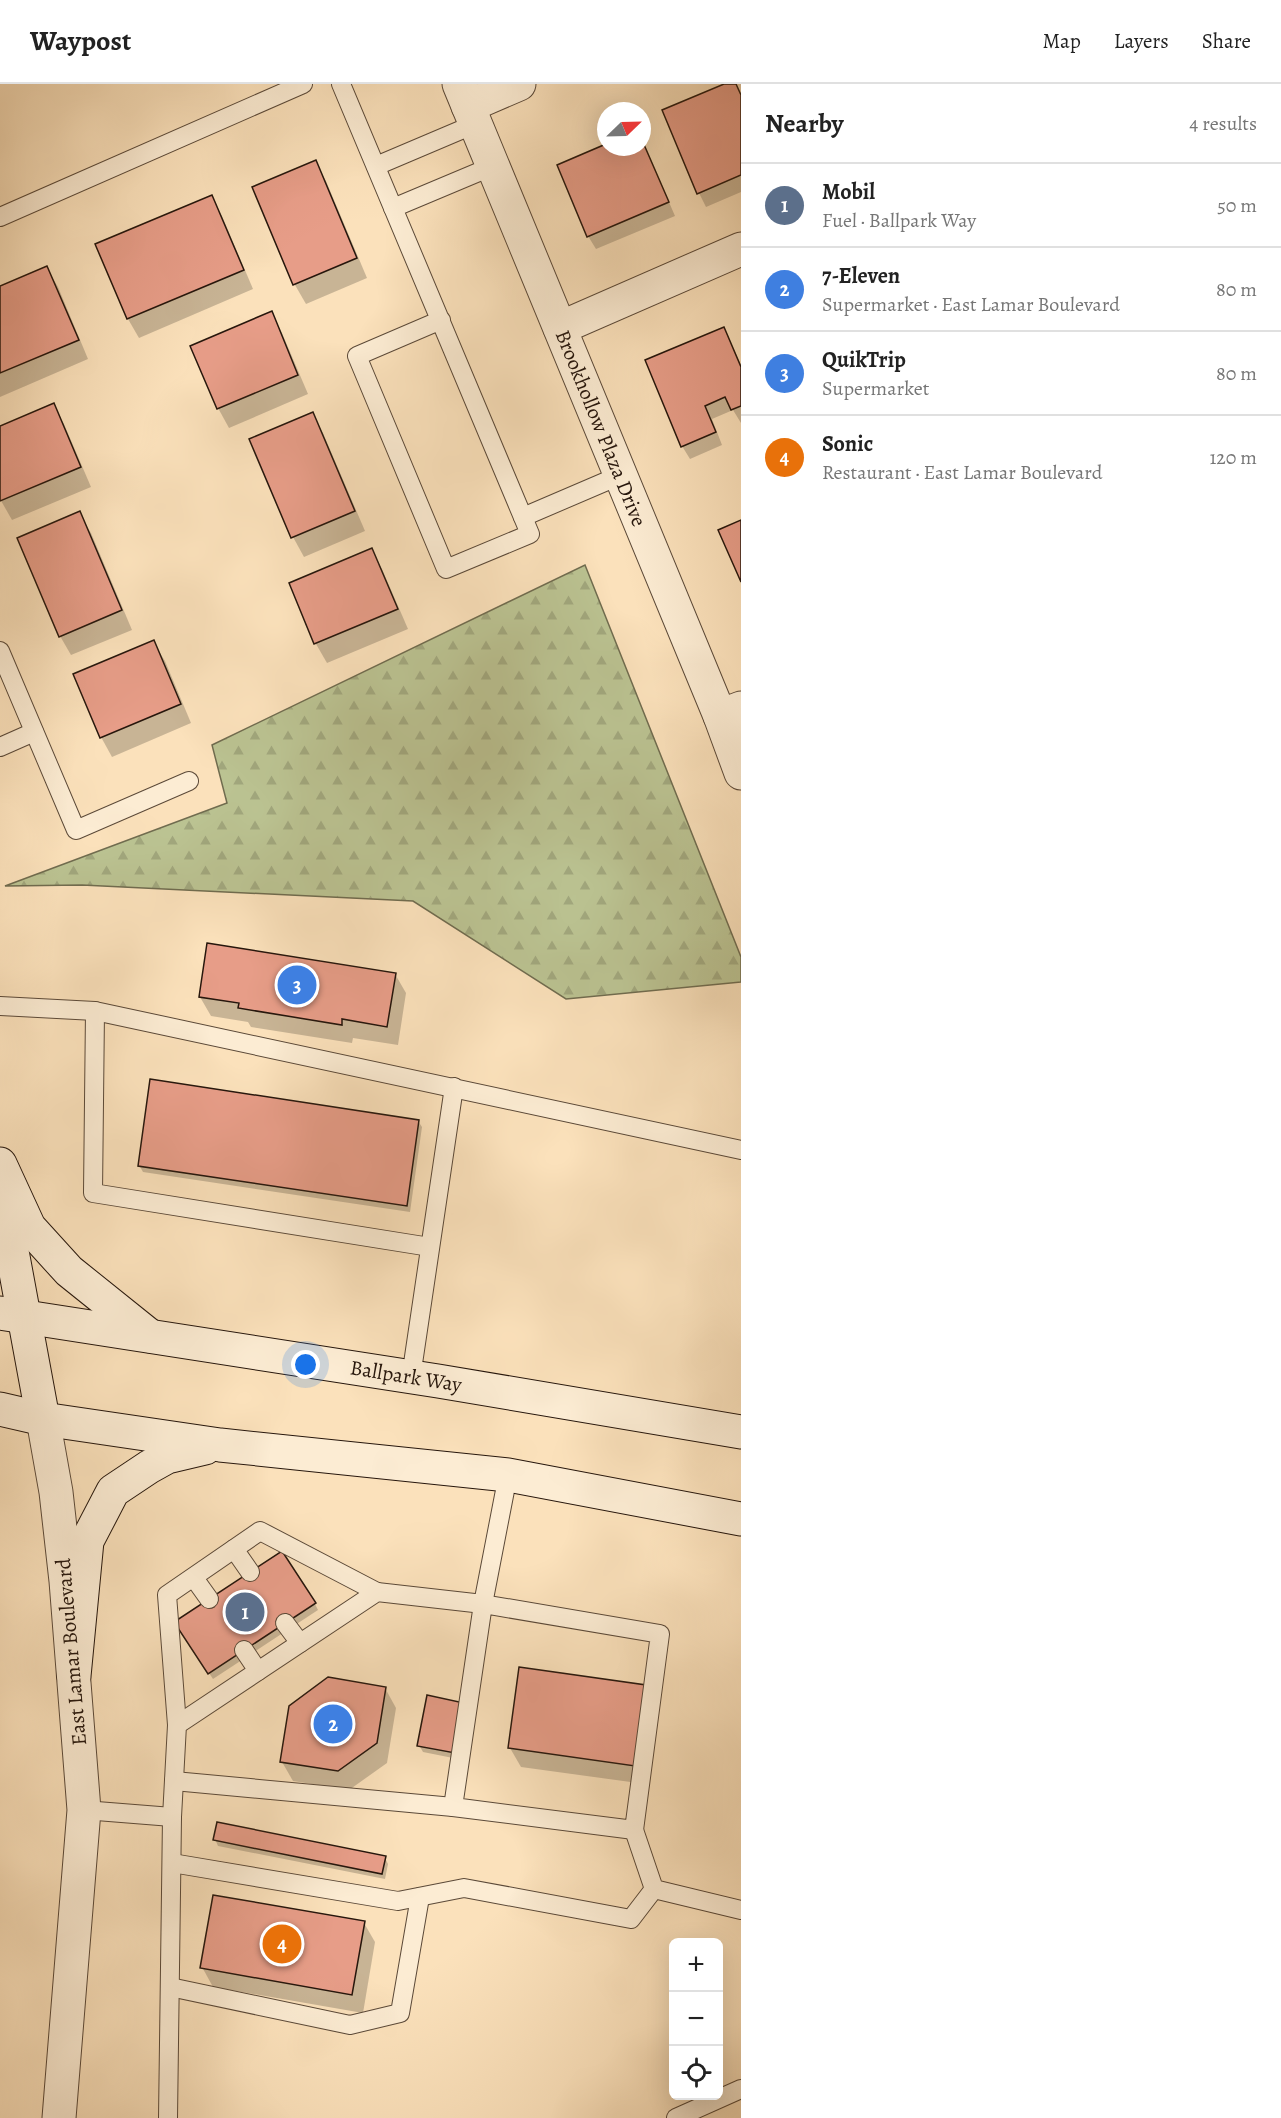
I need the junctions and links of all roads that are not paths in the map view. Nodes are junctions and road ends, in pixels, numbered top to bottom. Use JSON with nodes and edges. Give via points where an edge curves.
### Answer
{"nodes":[{"id":1,"x":303,"y":84,"type":"edge"},
{"id":2,"x":341,"y":84,"type":"edge"},
{"id":3,"x":519,"y":84,"type":"edge"},
{"id":4,"x":467,"y":105,"type":"edge"},
{"id":5,"x":376,"y":166,"type":"junction"},
{"id":6,"x":493,"y":166,"type":"junction"},
{"id":7,"x":393,"y":208,"type":"junction"},
{"id":8,"x":0,"y":217,"type":"edge"},
{"id":9,"x":741,"y":249,"type":"edge"},
{"id":10,"x":441,"y":320,"type":"junction"},
{"id":11,"x":560,"y":328,"type":"junction"},
{"id":12,"x":621,"y":476,"type":"junction"},
{"id":13,"x":523,"y":517,"type":"junction"},
{"id":14,"x":0,"y":651,"type":"edge"},
{"id":15,"x":731,"y":712,"type":"edge"},
{"id":16,"x":34,"y":732,"type":"junction"},
{"id":17,"x":0,"y":747,"type":"edge"},
{"id":18,"x":741,"y":773,"type":"edge"},
{"id":19,"x":189,"y":781,"type":"dead end"},
{"id":20,"x":0,"y":1006,"type":"edge"},
{"id":21,"x":94,"y":1011,"type":"junction"},
{"id":22,"x":454,"y":1087,"type":"junction"},
{"id":23,"x":741,"y":1150,"type":"edge"},
{"id":24,"x":0,"y":1164,"type":"edge"},
{"id":25,"x":0,"y":1191,"type":"edge"},
{"id":26,"x":430,"y":1247,"type":"junction"},
{"id":27,"x":12,"y":1315,"type":"edge"},
{"id":28,"x":151,"y":1337,"type":"junction"},
{"id":29,"x":411,"y":1377,"type":"junction"},
{"id":30,"x":0,"y":1409,"type":"edge"},
{"id":31,"x":43,"y":1419,"type":"junction"},
{"id":32,"x":741,"y":1432,"type":"edge"},
{"id":33,"x":220,"y":1445,"type":"junction"},
{"id":34,"x":508,"y":1475,"type":"junction"},
{"id":35,"x":741,"y":1519,"type":"edge"},
{"id":36,"x":234,"y":1549,"type":"junction"},
{"id":37,"x":250,"y":1572,"type":"dead end"},
{"id":38,"x":194,"y":1578,"type":"junction"},
{"id":39,"x":377,"y":1592,"type":"junction"},
{"id":40,"x":209,"y":1599,"type":"dead end"},
{"id":41,"x":483,"y":1604,"type":"junction"},
{"id":42,"x":285,"y":1623,"type":"dead end"},
{"id":43,"x":300,"y":1643,"type":"junction"},
{"id":44,"x":244,"y":1650,"type":"dead end"},
{"id":45,"x":258,"y":1671,"type":"junction"},
{"id":46,"x":74,"y":1676,"type":"junction"},
{"id":47,"x":177,"y":1725,"type":"junction"},
{"id":48,"x":174,"y":1781,"type":"junction"},
{"id":49,"x":453,"y":1807,"type":"junction"},
{"id":50,"x":84,"y":1810,"type":"junction"},
{"id":51,"x":172,"y":1816,"type":"junction"},
{"id":52,"x":634,"y":1830,"type":"junction"},
{"id":53,"x":172,"y":1863,"type":"junction"},
{"id":54,"x":654,"y":1889,"type":"junction"},
{"id":55,"x":420,"y":1897,"type":"junction"},
{"id":56,"x":741,"y":1910,"type":"edge"},
{"id":57,"x":170,"y":1987,"type":"junction"},
{"id":58,"x":741,"y":2090,"type":"edge"},
{"id":59,"x":59,"y":2118,"type":"edge"},
{"id":60,"x":168,"y":2118,"type":"edge"},
{"id":61,"x":676,"y":2118,"type":"edge"}],
"edges":[{"from":1,"to":8,"type":"lane"},
{"from":2,"to":5,"type":"lane"},
{"from":3,"to":4,"type":"main road"},
{"from":4,"to":5,"type":"lane"},
{"from":4,"to":6,"type":"main road","name":"Brookhollow Plaza Drive"},
{"from":5,"to":7,"type":"lane"},
{"from":6,"to":7,"type":"lane"},
{"from":6,"to":11,"type":"main road","name":"Brookhollow Plaza Drive"},
{"from":7,"to":10,"type":"lane"},
{"from":9,"to":11,"type":"main road"},
{"from":10,"to":13,"type":"lane"},
{"from":10,"to":13,"type":"lane","via":[[357,356],[446,569],[530,534]]},
{"from":11,"to":12,"type":"main road","name":"Brookhollow Plaza Drive"},
{"from":12,"to":13,"type":"lane"},
{"from":12,"to":15,"type":"main road","name":"Brookhollow Plaza Drive"},
{"from":14,"to":16,"type":"lane"},
{"from":15,"to":18,"type":"main road","name":"Brookhollow Plaza Drive"},
{"from":16,"to":17,"type":"lane"},
{"from":16,"to":19,"type":"lane","via":[[76,830]]},
{"from":20,"to":21,"type":"lane"},
{"from":21,"to":22,"type":"lane"},
{"from":21,"to":26,"type":"lane","via":[[93,1193]]},
{"from":22,"to":23,"type":"lane"},
{"from":22,"to":26,"type":"lane"},
{"from":24,"to":28,"type":"main road","via":[[28,1227],[69,1271]]},
{"from":25,"to":27,"type":"main road","name":"East Lamar Boulevard"},
{"from":26,"to":29,"type":"lane"},
{"from":27,"to":28,"type":"main road","name":"Ballpark Way"},
{"from":27,"to":31,"type":"main road","name":"East Lamar Boulevard"},
{"from":28,"to":29,"type":"main road","name":"Ballpark Way"},
{"from":29,"to":32,"type":"main road","name":"Ballpark Way"},
{"from":30,"to":31,"type":"main road"},
{"from":31,"to":33,"type":"main road"},
{"from":31,"to":46,"type":"main road","name":"East Lamar Boulevard","via":[[56,1492]]},
{"from":33,"to":34,"type":"main road"},
{"from":33,"to":46,"type":"main road","via":[[167,1457],[113,1491],[87,1541]]},
{"from":34,"to":35,"type":"main road"},
{"from":34,"to":41,"type":"lane"},
{"from":36,"to":37,"type":"lane"},
{"from":36,"to":38,"type":"lane"},
{"from":36,"to":39,"type":"lane","via":[[260,1531]]},
{"from":38,"to":40,"type":"lane"},
{"from":38,"to":47,"type":"lane","via":[[167,1595]]},
{"from":39,"to":41,"type":"lane"},
{"from":39,"to":43,"type":"lane"},
{"from":41,"to":49,"type":"lane"},
{"from":41,"to":52,"type":"lane","via":[[660,1634]]},
{"from":42,"to":43,"type":"lane"},
{"from":43,"to":45,"type":"lane"},
{"from":44,"to":45,"type":"lane"},
{"from":45,"to":47,"type":"lane"},
{"from":46,"to":50,"type":"main road","name":"East Lamar Boulevard"},
{"from":47,"to":48,"type":"lane"},
{"from":48,"to":49,"type":"lane"},
{"from":48,"to":51,"type":"lane"},
{"from":49,"to":52,"type":"lane"},
{"from":50,"to":51,"type":"lane"},
{"from":50,"to":59,"type":"main road","name":"East Lamar Boulevard"},
{"from":51,"to":53,"type":"lane"},
{"from":52,"to":54,"type":"lane"},
{"from":53,"to":55,"type":"lane","via":[[398,1901]]},
{"from":53,"to":57,"type":"lane"},
{"from":54,"to":55,"type":"lane","via":[[631,1919],[464,1888]]},
{"from":54,"to":56,"type":"lane"},
{"from":55,"to":57,"type":"lane","via":[[400,2013],[350,2025]]},
{"from":57,"to":60,"type":"lane"},
{"from":58,"to":61,"type":"lane"}]}
